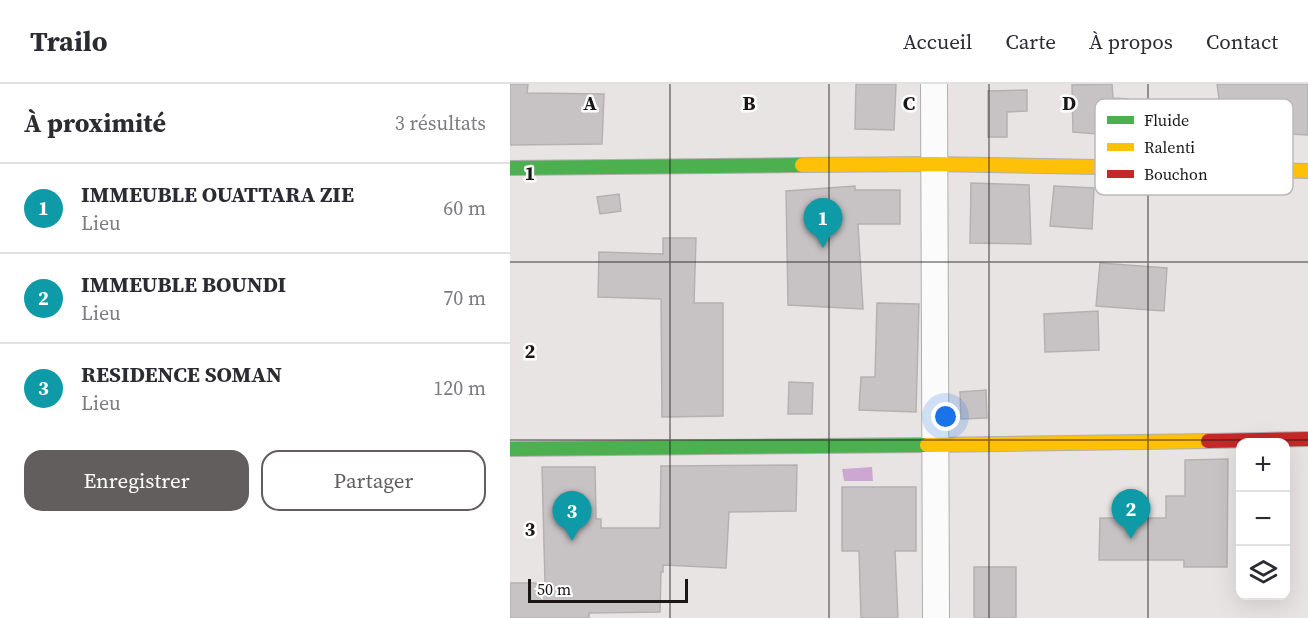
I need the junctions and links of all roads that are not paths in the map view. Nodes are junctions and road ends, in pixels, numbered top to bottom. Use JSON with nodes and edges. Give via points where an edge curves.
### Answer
{"nodes":[{"id":1,"x":934,"y":84,"type":"edge"},
{"id":2,"x":934,"y":164,"type":"junction"},
{"id":3,"x":1095,"y":167,"type":"edge"},
{"id":4,"x":510,"y":168,"type":"edge"},
{"id":5,"x":1293,"y":171,"type":"edge"},
{"id":6,"x":1308,"y":171,"type":"edge"},
{"id":7,"x":1308,"y":439,"type":"edge"},
{"id":8,"x":936,"y":445,"type":"junction"},
{"id":9,"x":510,"y":449,"type":"edge"},
{"id":10,"x":936,"y":618,"type":"edge"}],
"edges":[{"from":1,"to":2,"type":"street"},
{"from":2,"to":3,"type":"street"},
{"from":2,"to":4,"type":"street"},
{"from":2,"to":8,"type":"street"},
{"from":5,"to":6,"type":"street"},
{"from":7,"to":8,"type":"street"},
{"from":8,"to":9,"type":"street"},
{"from":8,"to":10,"type":"street"}]}
